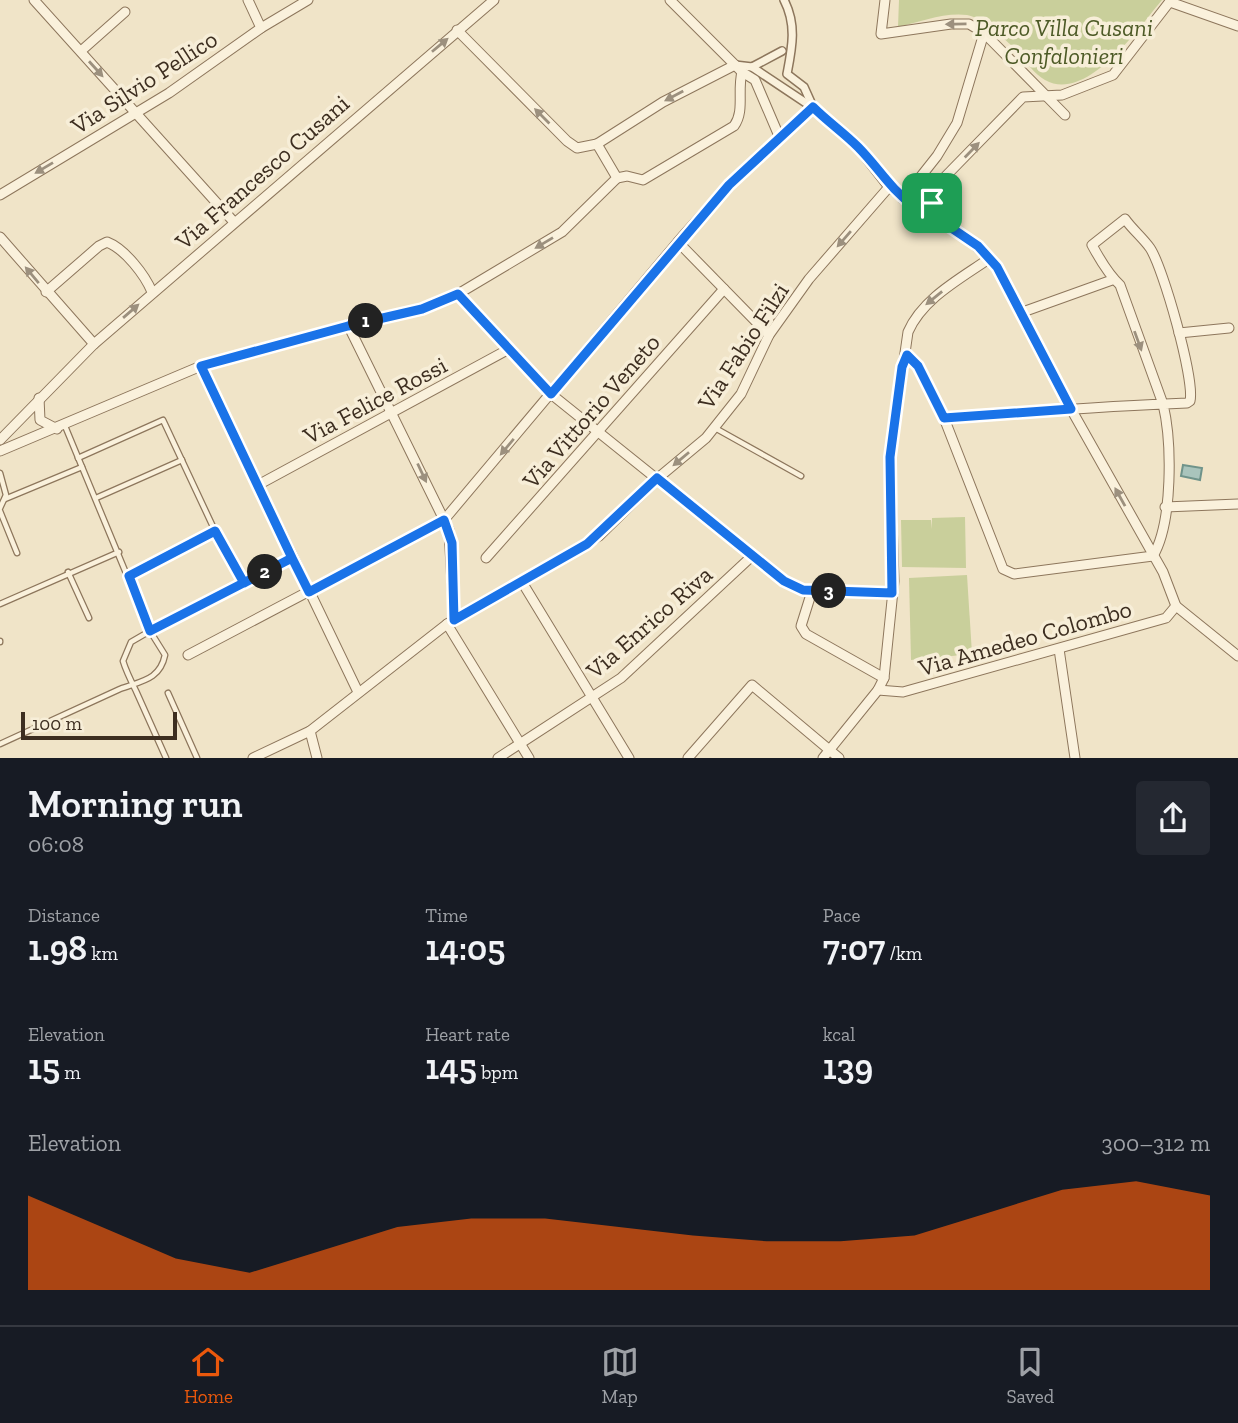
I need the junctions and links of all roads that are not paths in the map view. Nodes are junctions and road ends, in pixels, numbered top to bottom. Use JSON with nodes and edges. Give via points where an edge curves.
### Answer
{"nodes":[{"id":1,"x":34,"y":0,"type":"edge"},
{"id":2,"x":248,"y":0,"type":"edge"},
{"id":3,"x":308,"y":0,"type":"edge"},
{"id":4,"x":494,"y":0,"type":"edge"},
{"id":5,"x":670,"y":0,"type":"edge"},
{"id":6,"x":784,"y":0,"type":"edge"},
{"id":7,"x":885,"y":0,"type":"edge"},
{"id":8,"x":1171,"y":1,"type":"edge"},
{"id":9,"x":125,"y":12,"type":"dead end"},
{"id":10,"x":1238,"y":26,"type":"edge"},
{"id":11,"x":261,"y":28,"type":"junction"},
{"id":12,"x":457,"y":30,"type":"junction"},
{"id":13,"x":984,"y":33,"type":"junction"},
{"id":14,"x":81,"y":51,"type":"junction"},
{"id":15,"x":782,"y":51,"type":"dead end"},
{"id":16,"x":735,"y":65,"type":"junction"},
{"id":17,"x":752,"y":67,"type":"junction"},
{"id":18,"x":742,"y":72,"type":"junction"},
{"id":19,"x":1045,"y":95,"type":"junction"},
{"id":20,"x":813,"y":107,"type":"junction"},
{"id":21,"x":136,"y":112,"type":"junction"},
{"id":22,"x":1066,"y":115,"type":"dead end"},
{"id":23,"x":779,"y":136,"type":"junction"},
{"id":24,"x":597,"y":144,"type":"junction"},
{"id":25,"x":617,"y":178,"type":"junction"},
{"id":26,"x":889,"y":187,"type":"junction"},
{"id":27,"x":0,"y":195,"type":"edge"},
{"id":28,"x":903,"y":199,"type":"junction"},
{"id":29,"x":932,"y":203,"type":"junction"},
{"id":30,"x":914,"y":206,"type":"junction"},
{"id":31,"x":233,"y":221,"type":"junction"},
{"id":32,"x":947,"y":225,"type":"junction"},
{"id":33,"x":0,"y":237,"type":"edge"},
{"id":34,"x":678,"y":242,"type":"junction"},
{"id":35,"x":990,"y":258,"type":"junction"},
{"id":36,"x":1112,"y":280,"type":"junction"},
{"id":37,"x":724,"y":289,"type":"junction"},
{"id":38,"x":46,"y":292,"type":"junction"},
{"id":39,"x":152,"y":292,"type":"junction"},
{"id":40,"x":458,"y":294,"type":"junction"},
{"id":41,"x":1020,"y":313,"type":"junction"},
{"id":42,"x":348,"y":326,"type":"junction"},
{"id":43,"x":1229,"y":328,"type":"dead end"},
{"id":44,"x":1180,"y":334,"type":"junction"},
{"id":45,"x":769,"y":335,"type":"junction"},
{"id":46,"x":94,"y":344,"type":"junction"},
{"id":47,"x":509,"y":349,"type":"junction"},
{"id":48,"x":907,"y":355,"type":"junction"},
{"id":49,"x":201,"y":366,"type":"junction"},
{"id":50,"x":551,"y":394,"type":"junction"},
{"id":51,"x":39,"y":398,"type":"junction"},
{"id":52,"x":1163,"y":404,"type":"junction"},
{"id":53,"x":1071,"y":409,"type":"junction"},
{"id":54,"x":25,"y":412,"type":"junction"},
{"id":55,"x":391,"y":413,"type":"junction"},
{"id":56,"x":944,"y":418,"type":"junction"},
{"id":57,"x":40,"y":420,"type":"junction"},
{"id":58,"x":714,"y":427,"type":"junction"},
{"id":59,"x":61,"y":428,"type":"junction"},
{"id":60,"x":598,"y":431,"type":"junction"},
{"id":61,"x":38,"y":437,"type":"junction"},
{"id":62,"x":0,"y":440,"type":"edge"},
{"id":63,"x":0,"y":451,"type":"edge"},
{"id":64,"x":78,"y":458,"type":"junction"},
{"id":65,"x":183,"y":460,"type":"junction"},
{"id":66,"x":82,"y":467,"type":"junction"},
{"id":67,"x":0,"y":473,"type":"edge"},
{"id":68,"x":802,"y":476,"type":"dead end"},
{"id":69,"x":657,"y":478,"type":"junction"},
{"id":70,"x":258,"y":485,"type":"junction"},
{"id":71,"x":96,"y":498,"type":"junction"},
{"id":72,"x":5,"y":499,"type":"junction"},
{"id":73,"x":1238,"y":504,"type":"edge"},
{"id":74,"x":1165,"y":507,"type":"junction"},
{"id":75,"x":0,"y":510,"type":"edge"},
{"id":76,"x":444,"y":520,"type":"junction"},
{"id":77,"x":215,"y":531,"type":"junction"},
{"id":78,"x":119,"y":552,"type":"junction"},
{"id":79,"x":17,"y":553,"type":"dead end"},
{"id":80,"x":1153,"y":556,"type":"junction"},
{"id":81,"x":751,"y":557,"type":"junction"},
{"id":82,"x":292,"y":558,"type":"junction"},
{"id":83,"x":486,"y":558,"type":"dead end"},
{"id":84,"x":68,"y":572,"type":"junction"},
{"id":85,"x":129,"y":576,"type":"junction"},
{"id":86,"x":522,"y":582,"type":"junction"},
{"id":87,"x":244,"y":583,"type":"junction"},
{"id":88,"x":812,"y":591,"type":"junction"},
{"id":89,"x":309,"y":592,"type":"junction"},
{"id":90,"x":892,"y":593,"type":"junction"},
{"id":91,"x":0,"y":604,"type":"edge"},
{"id":92,"x":1176,"y":606,"type":"junction"},
{"id":93,"x":89,"y":618,"type":"dead end"},
{"id":94,"x":451,"y":622,"type":"junction"},
{"id":95,"x":150,"y":631,"type":"junction"},
{"id":96,"x":1059,"y":649,"type":"junction"},
{"id":97,"x":188,"y":655,"type":"dead end"},
{"id":98,"x":1238,"y":656,"type":"edge"},
{"id":99,"x":884,"y":678,"type":"junction"},
{"id":100,"x":132,"y":684,"type":"junction"},
{"id":101,"x":878,"y":690,"type":"junction"},
{"id":102,"x":358,"y":692,"type":"junction"},
{"id":103,"x":168,"y":693,"type":"dead end"},
{"id":104,"x":592,"y":697,"type":"junction"},
{"id":105,"x":310,"y":731,"type":"junction"},
{"id":106,"x":0,"y":744,"type":"edge"},
{"id":107,"x":520,"y":744,"type":"junction"},
{"id":108,"x":826,"y":754,"type":"edge"},
{"id":109,"x":166,"y":758,"type":"edge"},
{"id":110,"x":197,"y":758,"type":"edge"},
{"id":111,"x":253,"y":758,"type":"edge"},
{"id":112,"x":317,"y":758,"type":"edge"},
{"id":113,"x":498,"y":758,"type":"edge"},
{"id":114,"x":529,"y":758,"type":"edge"},
{"id":115,"x":629,"y":758,"type":"edge"},
{"id":116,"x":688,"y":758,"type":"edge"},
{"id":117,"x":839,"y":758,"type":"edge"},
{"id":118,"x":1075,"y":758,"type":"edge"}],
"edges":[{"from":1,"to":14,"type":"street"},
{"from":2,"to":11,"type":"street"},
{"from":3,"to":11,"type":"street","name":"Via Silvio Pellico"},
{"from":4,"to":12,"type":"street","name":"Via Francesco Cusani"},
{"from":5,"to":16,"type":"street"},
{"from":6,"to":20,"type":"street","via":[[793,44],[787,74],[804,87]]},
{"from":13,"to":7,"type":"street","one_way":true,"via":[[969,24],[951,24],[881,34]]},
{"from":8,"to":10,"type":"street"},
{"from":8,"to":19,"type":"street","via":[[1113,75],[1062,95]]},
{"from":9,"to":14,"type":"street"},
{"from":11,"to":21,"type":"street","name":"Via Silvio Pellico"},
{"from":24,"to":12,"type":"street","one_way":true,"via":[[577,148],[567,141]]},
{"from":31,"to":12,"type":"street","name":"Via Francesco Cusani","one_way":true},
{"from":13,"to":19,"type":"street"},
{"from":13,"to":28,"type":"street","via":[[957,123]]},
{"from":14,"to":21,"type":"street","one_way":true},
{"from":15,"to":17,"type":"street"},
{"from":16,"to":17,"type":"street"},
{"from":16,"to":18,"type":"street"},
{"from":16,"to":24,"type":"street","one_way":true,"via":[[663,102]]},
{"from":17,"to":20,"type":"street"},
{"from":18,"to":23,"type":"street","via":[[755,80]]},
{"from":18,"to":25,"type":"street","via":[[741,116],[734,126],[643,180]]},
{"from":19,"to":22,"type":"street"},
{"from":29,"to":19,"type":"street","one_way":true,"via":[[939,183],[1023,97]]},
{"from":20,"to":23,"type":"street"},
{"from":20,"to":26,"type":"street","via":[[858,146]]},
{"from":21,"to":27,"type":"street","name":"Via Silvio Pellico","one_way":true},
{"from":21,"to":31,"type":"street"},
{"from":23,"to":34,"type":"street"},
{"from":24,"to":25,"type":"street"},
{"from":25,"to":40,"type":"street","one_way":true,"via":[[562,232]]},
{"from":26,"to":28,"type":"street"},
{"from":26,"to":45,"type":"street","name":"Via Fabio Filzi","one_way":true,"via":[[809,279]]},
{"from":28,"to":30,"type":"street"},
{"from":29,"to":30,"type":"street"},
{"from":29,"to":32,"type":"street"},
{"from":30,"to":32,"type":"street"},
{"from":31,"to":39,"type":"street","name":"Via Francesco Cusani"},
{"from":32,"to":35,"type":"street"},
{"from":38,"to":33,"type":"street","one_way":true},
{"from":34,"to":37,"type":"street"},
{"from":34,"to":50,"type":"street"},
{"from":35,"to":41,"type":"street"},
{"from":35,"to":48,"type":"street","one_way":true,"via":[[922,309],[908,332]]},
{"from":36,"to":41,"type":"street"},
{"from":36,"to":44,"type":"street","via":[[1092,245],[1125,219],[1150,248]]},
{"from":36,"to":52,"type":"street","one_way":true,"via":[[1119,285]]},
{"from":37,"to":45,"type":"street"},
{"from":37,"to":60,"type":"street","name":"Via Vittorio Veneto"},
{"from":38,"to":39,"type":"street","via":[[107,242],[143,275]]},
{"from":38,"to":46,"type":"street"},
{"from":46,"to":39,"type":"street","name":"Via Francesco Cusani","one_way":true},
{"from":40,"to":42,"type":"street","via":[[422,309]]},
{"from":40,"to":47,"type":"street"},
{"from":41,"to":53,"type":"street"},
{"from":42,"to":49,"type":"street"},
{"from":42,"to":55,"type":"street"},
{"from":43,"to":44,"type":"street"},
{"from":44,"to":52,"type":"street","via":[[1191,398],[1187,403]]},
{"from":45,"to":58,"type":"street","name":"Via Fabio Filzi","via":[[741,394]]},
{"from":46,"to":51,"type":"street","name":"Via Francesco Cusani"},
{"from":47,"to":50,"type":"street"},
{"from":47,"to":55,"type":"street","name":"Via Felice Rossi"},
{"from":48,"to":56,"type":"street","via":[[918,366]]},
{"from":48,"to":90,"type":"street","via":[[890,457]]},
{"from":49,"to":59,"type":"street"},
{"from":49,"to":70,"type":"street"},
{"from":50,"to":60,"type":"street"},
{"from":50,"to":76,"type":"street","one_way":true},
{"from":51,"to":54,"type":"street","name":"Via Francesco Cusani"},
{"from":51,"to":57,"type":"street"},
{"from":52,"to":53,"type":"street"},
{"from":52,"to":74,"type":"street","via":[[1168,434]]},
{"from":53,"to":56,"type":"street"},
{"from":80,"to":53,"type":"street","one_way":true},
{"from":54,"to":57,"type":"street"},
{"from":54,"to":62,"type":"street","name":"Via Francesco Cusani"},
{"from":55,"to":70,"type":"street","name":"Via Felice Rossi"},
{"from":55,"to":76,"type":"street","one_way":true},
{"from":56,"to":80,"type":"street","via":[[1003,569],[1014,574]]},
{"from":57,"to":59,"type":"street"},
{"from":57,"to":61,"type":"street"},
{"from":58,"to":68,"type":"lane"},
{"from":58,"to":69,"type":"street","name":"Via Fabio Filzi","one_way":true},
{"from":59,"to":61,"type":"street"},
{"from":59,"to":64,"type":"lane"},
{"from":60,"to":69,"type":"street"},
{"from":60,"to":83,"type":"street","name":"Via Vittorio Veneto"},
{"from":61,"to":63,"type":"street"},
{"from":64,"to":65,"type":"lane","via":[[163,420]]},
{"from":64,"to":66,"type":"lane"},
{"from":65,"to":71,"type":"lane"},
{"from":65,"to":77,"type":"lane"},
{"from":66,"to":71,"type":"lane"},
{"from":66,"to":72,"type":"lane"},
{"from":67,"to":72,"type":"lane"},
{"from":69,"to":81,"type":"street"},
{"from":69,"to":86,"type":"street","name":"Via Fabio Filzi","via":[[599,536]]},
{"from":70,"to":82,"type":"street"},
{"from":71,"to":78,"type":"lane"},
{"from":72,"to":75,"type":"lane"},
{"from":73,"to":74,"type":"street"},
{"from":74,"to":80,"type":"street","via":[[1164,531]]},
{"from":75,"to":79,"type":"lane"},
{"from":76,"to":89,"type":"street"},
{"from":76,"to":94,"type":"street","via":[[452,543]]},
{"from":77,"to":85,"type":"lane"},
{"from":77,"to":87,"type":"lane"},
{"from":78,"to":84,"type":"lane"},
{"from":78,"to":85,"type":"lane"},
{"from":80,"to":92,"type":"street"},
{"from":81,"to":88,"type":"street","via":[[784,581]]},
{"from":81,"to":104,"type":"street","name":"Via Enrico Riva","via":[[640,662]]},
{"from":82,"to":87,"type":"lane"},
{"from":82,"to":89,"type":"street"},
{"from":84,"to":91,"type":"lane"},
{"from":84,"to":93,"type":"lane"},
{"from":85,"to":95,"type":"lane"},
{"from":86,"to":94,"type":"street","name":"Via Fabio Filzi"},
{"from":86,"to":104,"type":"street"},
{"from":87,"to":95,"type":"lane"},
{"from":88,"to":90,"type":"street"},
{"from":88,"to":99,"type":"street","via":[[801,626],[806,634]]},
{"from":89,"to":97,"type":"street"},
{"from":89,"to":102,"type":"street"},
{"from":90,"to":99,"type":"street"},
{"from":92,"to":96,"type":"street","name":"Via Amedeo Colombo","via":[[1167,618]]},
{"from":92,"to":98,"type":"street"},
{"from":94,"to":102,"type":"street","name":"Via Fabio Filzi"},
{"from":94,"to":107,"type":"street"},
{"from":95,"to":100,"type":"lane","via":[[126,649],[123,661]]},
{"from":95,"to":100,"type":"lane","via":[[162,646],[162,667],[156,676]]},
{"from":96,"to":101,"type":"street","name":"Via Amedeo Colombo","via":[[903,692]]},
{"from":96,"to":118,"type":"street"},
{"from":99,"to":101,"type":"street"},
{"from":100,"to":106,"type":"lane"},
{"from":100,"to":109,"type":"lane"},
{"from":101,"to":108,"type":"street"},
{"from":102,"to":105,"type":"street","name":"Via Fabio Filzi"},
{"from":103,"to":110,"type":"lane"},
{"from":104,"to":107,"type":"street","name":"Via Enrico Riva"},
{"from":104,"to":115,"type":"street"},
{"from":105,"to":111,"type":"street","name":"Via Fabio Filzi"},
{"from":105,"to":112,"type":"street"},
{"from":107,"to":113,"type":"street","name":"Via Enrico Riva"},
{"from":107,"to":114,"type":"street"},
{"from":108,"to":116,"type":"street","via":[[752,685]]},
{"from":108,"to":117,"type":"street"}]}
